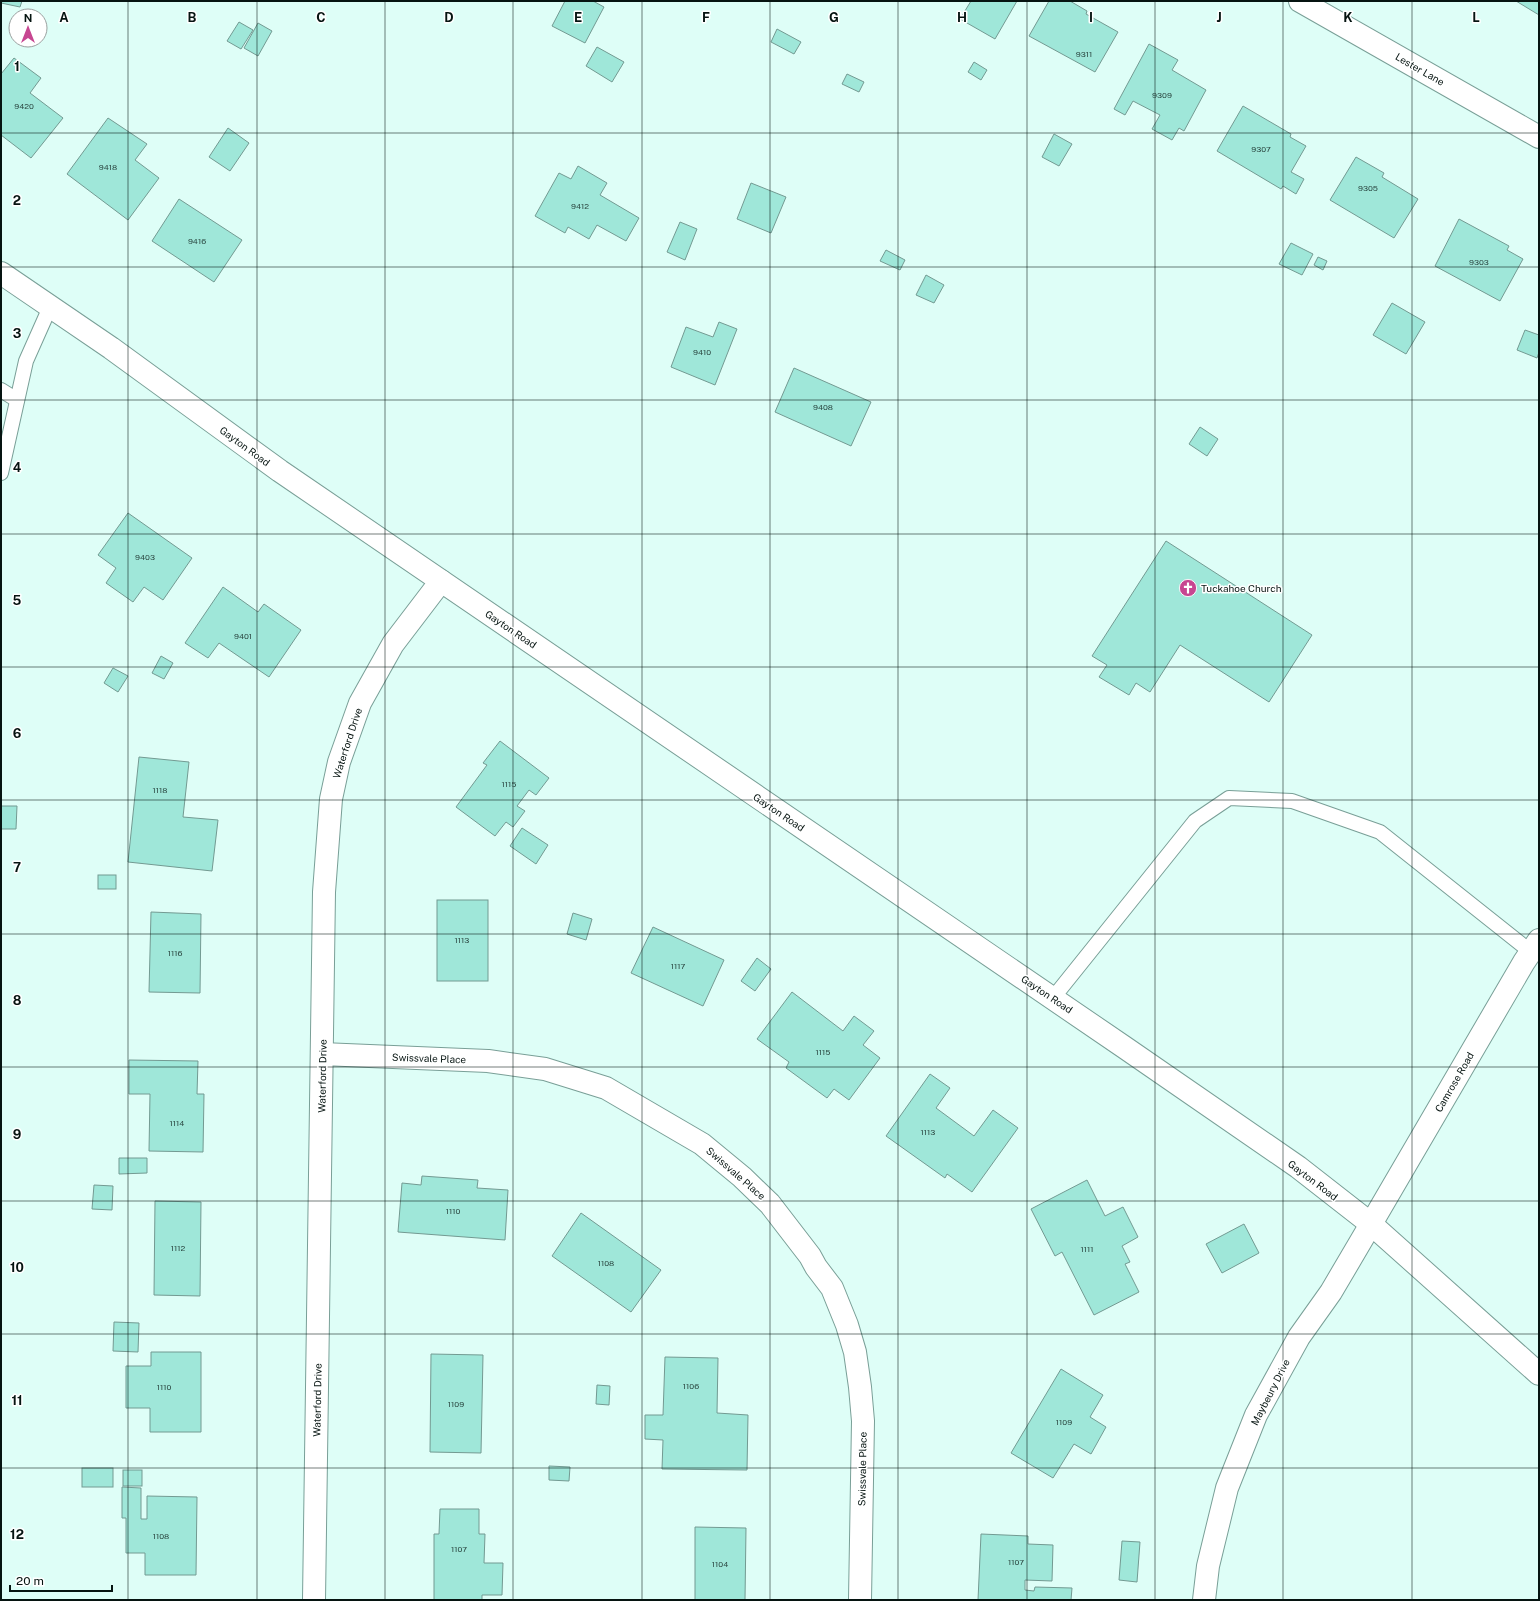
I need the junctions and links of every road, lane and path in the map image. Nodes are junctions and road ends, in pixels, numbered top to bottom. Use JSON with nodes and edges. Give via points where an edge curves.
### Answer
{"nodes":[{"id":1,"x":1300,"y":1,"type":"edge"},
{"id":2,"x":1539,"y":138,"type":"edge"},
{"id":3,"x":1,"y":273,"type":"edge"},
{"id":4,"x":50,"y":307,"type":"junction"},
{"id":5,"x":1,"y":390,"type":"edge"},
{"id":6,"x":17,"y":400,"type":"junction"},
{"id":7,"x":1,"y":473,"type":"edge"},
{"id":8,"x":440,"y":581,"type":"junction"},
{"id":9,"x":1535,"y":946,"type":"edge"},
{"id":10,"x":1052,"y":998,"type":"junction"},
{"id":11,"x":322,"y":1054,"type":"junction"},
{"id":12,"x":1371,"y":1224,"type":"junction"},
{"id":13,"x":1539,"y":1374,"type":"edge"},
{"id":14,"x":314,"y":1600,"type":"edge"},
{"id":15,"x":860,"y":1600,"type":"edge"},
{"id":16,"x":1204,"y":1600,"type":"edge"}],
"edges":[{"from":1,"to":2,"type":"street","name":"Lester Lane"},
{"from":3,"to":4,"type":"street","name":"Gayton Road"},
{"from":4,"to":6,"type":"lane","via":[[26,361]]},
{"from":4,"to":8,"type":"street","name":"Gayton Road"},
{"from":5,"to":6,"type":"lane"},
{"from":6,"to":7,"type":"lane"},
{"from":8,"to":10,"type":"street","name":"Gayton Road"},
{"from":8,"to":11,"type":"street","name":"Waterford Drive","via":[[393,644],[360,703],[339,762],[331,799],[324,892]]},
{"from":9,"to":10,"type":"lane","via":[[1380,832],[1292,801],[1229,798],[1195,821]]},
{"from":9,"to":12,"type":"street","name":"Camrose Road"},
{"from":10,"to":12,"type":"street","name":"Gayton Road","via":[[1298,1168]]},
{"from":11,"to":14,"type":"street","name":"Waterford Drive"},
{"from":11,"to":15,"type":"street","name":"Swissvale Place","via":[[488,1061],[545,1069],[606,1088],[702,1144],[770,1204],[832,1288],[855,1352],[863,1421]]},
{"from":12,"to":13,"type":"street","name":"Gayton Road"},
{"from":12,"to":16,"type":"street","name":"Maybeury Drive","via":[[1331,1292],[1299,1337],[1256,1415],[1228,1488],[1208,1566]]}]}
